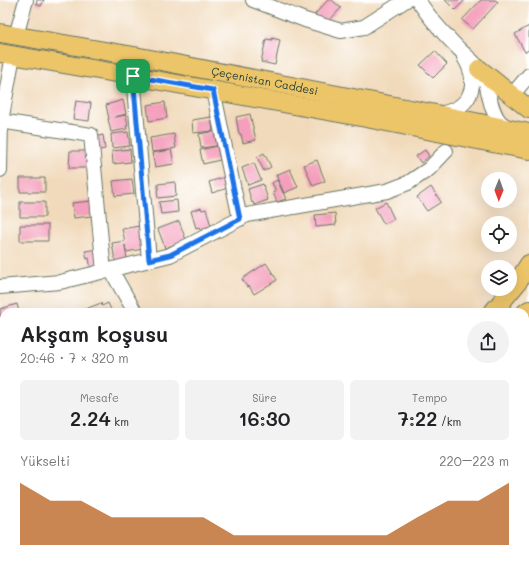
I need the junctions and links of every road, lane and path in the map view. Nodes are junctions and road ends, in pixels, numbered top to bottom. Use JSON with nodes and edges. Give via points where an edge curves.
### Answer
{"nodes":[{"id":1,"x":26,"y":0,"type":"edge"},
{"id":2,"x":253,"y":0,"type":"edge"},
{"id":3,"x":406,"y":0,"type":"edge"},
{"id":4,"x":418,"y":0,"type":"edge"},
{"id":5,"x":8,"y":34,"type":"edge"},
{"id":6,"x":459,"y":50,"type":"junction"},
{"id":7,"x":7,"y":54,"type":"edge"},
{"id":8,"x":480,"y":69,"type":"junction"},
{"id":9,"x":529,"y":75,"type":"edge"},
{"id":10,"x":133,"y":76,"type":"junction"},
{"id":11,"x":213,"y":90,"type":"junction"},
{"id":12,"x":512,"y":95,"type":"junction"},
{"id":13,"x":529,"y":109,"type":"edge"},
{"id":14,"x":436,"y":114,"type":"junction"},
{"id":15,"x":1,"y":122,"type":"edge"},
{"id":16,"x":510,"y":129,"type":"junction"},
{"id":17,"x":529,"y":129,"type":"edge"},
{"id":18,"x":529,"y":133,"type":"edge"},
{"id":19,"x":524,"y":151,"type":"edge"},
{"id":20,"x":446,"y":152,"type":"dead end"},
{"id":21,"x":0,"y":170,"type":"edge"},
{"id":22,"x":240,"y":219,"type":"junction"},
{"id":23,"x":149,"y":260,"type":"junction"},
{"id":24,"x":529,"y":264,"type":"edge"},
{"id":25,"x":107,"y":271,"type":"junction"},
{"id":26,"x":0,"y":287,"type":"edge"},
{"id":27,"x":133,"y":308,"type":"edge"},
{"id":28,"x":496,"y":308,"type":"edge"}],
"edges":[{"from":1,"to":5,"type":"street"},
{"from":2,"to":3,"type":"street","via":[[342,31],[364,26]]},
{"from":4,"to":6,"type":"street"},
{"from":5,"to":14,"type":"main road","name":"Çeçenistan Caddesi"},
{"from":6,"to":8,"type":"street"},
{"from":6,"to":14,"type":"street","via":[[468,64],[472,78],[470,94],[460,106]]},
{"from":7,"to":10,"type":"main road","name":"Çeçenistan Caddesi"},
{"from":7,"to":15,"type":"street"},
{"from":8,"to":12,"type":"main road"},
{"from":8,"to":16,"type":"street","via":[[492,108],[501,122]]},
{"from":9,"to":12,"type":"street"},
{"from":10,"to":11,"type":"main road","name":"Çeçenistan Caddesi"},
{"from":10,"to":23,"type":"street"},
{"from":11,"to":19,"type":"main road","name":"Çeçenistan Caddesi"},
{"from":11,"to":22,"type":"street"},
{"from":12,"to":13,"type":"main road"},
{"from":14,"to":16,"type":"main road","name":"Çeçenistan Caddesi"},
{"from":15,"to":21,"type":"street"},
{"from":15,"to":25,"type":"street","via":[[91,135]]},
{"from":16,"to":17,"type":"main road"},
{"from":16,"to":18,"type":"main road","name":"Çeçenistan Caddesi"},
{"from":20,"to":22,"type":"street","via":[[408,183],[387,191],[247,215]]},
{"from":22,"to":23,"type":"street","via":[[170,255]]},
{"from":23,"to":25,"type":"street"},
{"from":24,"to":28,"type":"main road"},
{"from":25,"to":26,"type":"street","via":[[60,282]]},
{"from":25,"to":27,"type":"street"}]}
